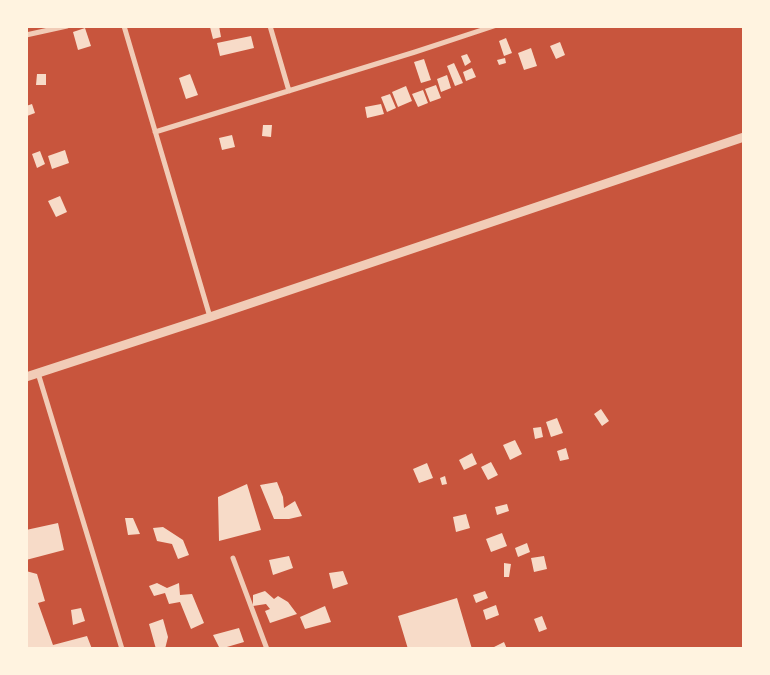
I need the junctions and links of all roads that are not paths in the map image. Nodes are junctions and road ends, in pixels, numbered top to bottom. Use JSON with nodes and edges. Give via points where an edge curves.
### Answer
{"nodes":[{"id":1,"x":67,"y":26,"type":"edge"},
{"id":2,"x":124,"y":26,"type":"edge"},
{"id":3,"x":270,"y":26,"type":"edge"},
{"id":4,"x":494,"y":26,"type":"edge"},
{"id":5,"x":26,"y":35,"type":"edge"},
{"id":6,"x":289,"y":91,"type":"junction"},
{"id":7,"x":155,"y":132,"type":"junction"},
{"id":8,"x":744,"y":137,"type":"edge"},
{"id":9,"x":210,"y":317,"type":"junction"},
{"id":10,"x":38,"y":373,"type":"junction"},
{"id":11,"x":26,"y":377,"type":"edge"},
{"id":12,"x":233,"y":558,"type":"dead end"},
{"id":13,"x":122,"y":649,"type":"edge"},
{"id":14,"x":267,"y":649,"type":"edge"}],
"edges":[{"from":1,"to":5,"type":"street"},
{"from":2,"to":7,"type":"street"},
{"from":3,"to":6,"type":"street"},
{"from":4,"to":6,"type":"street"},
{"from":6,"to":7,"type":"street"},
{"from":7,"to":9,"type":"street"},
{"from":8,"to":9,"type":"street"},
{"from":9,"to":10,"type":"street"},
{"from":10,"to":11,"type":"street"},
{"from":10,"to":13,"type":"street"},
{"from":12,"to":14,"type":"street"}]}
